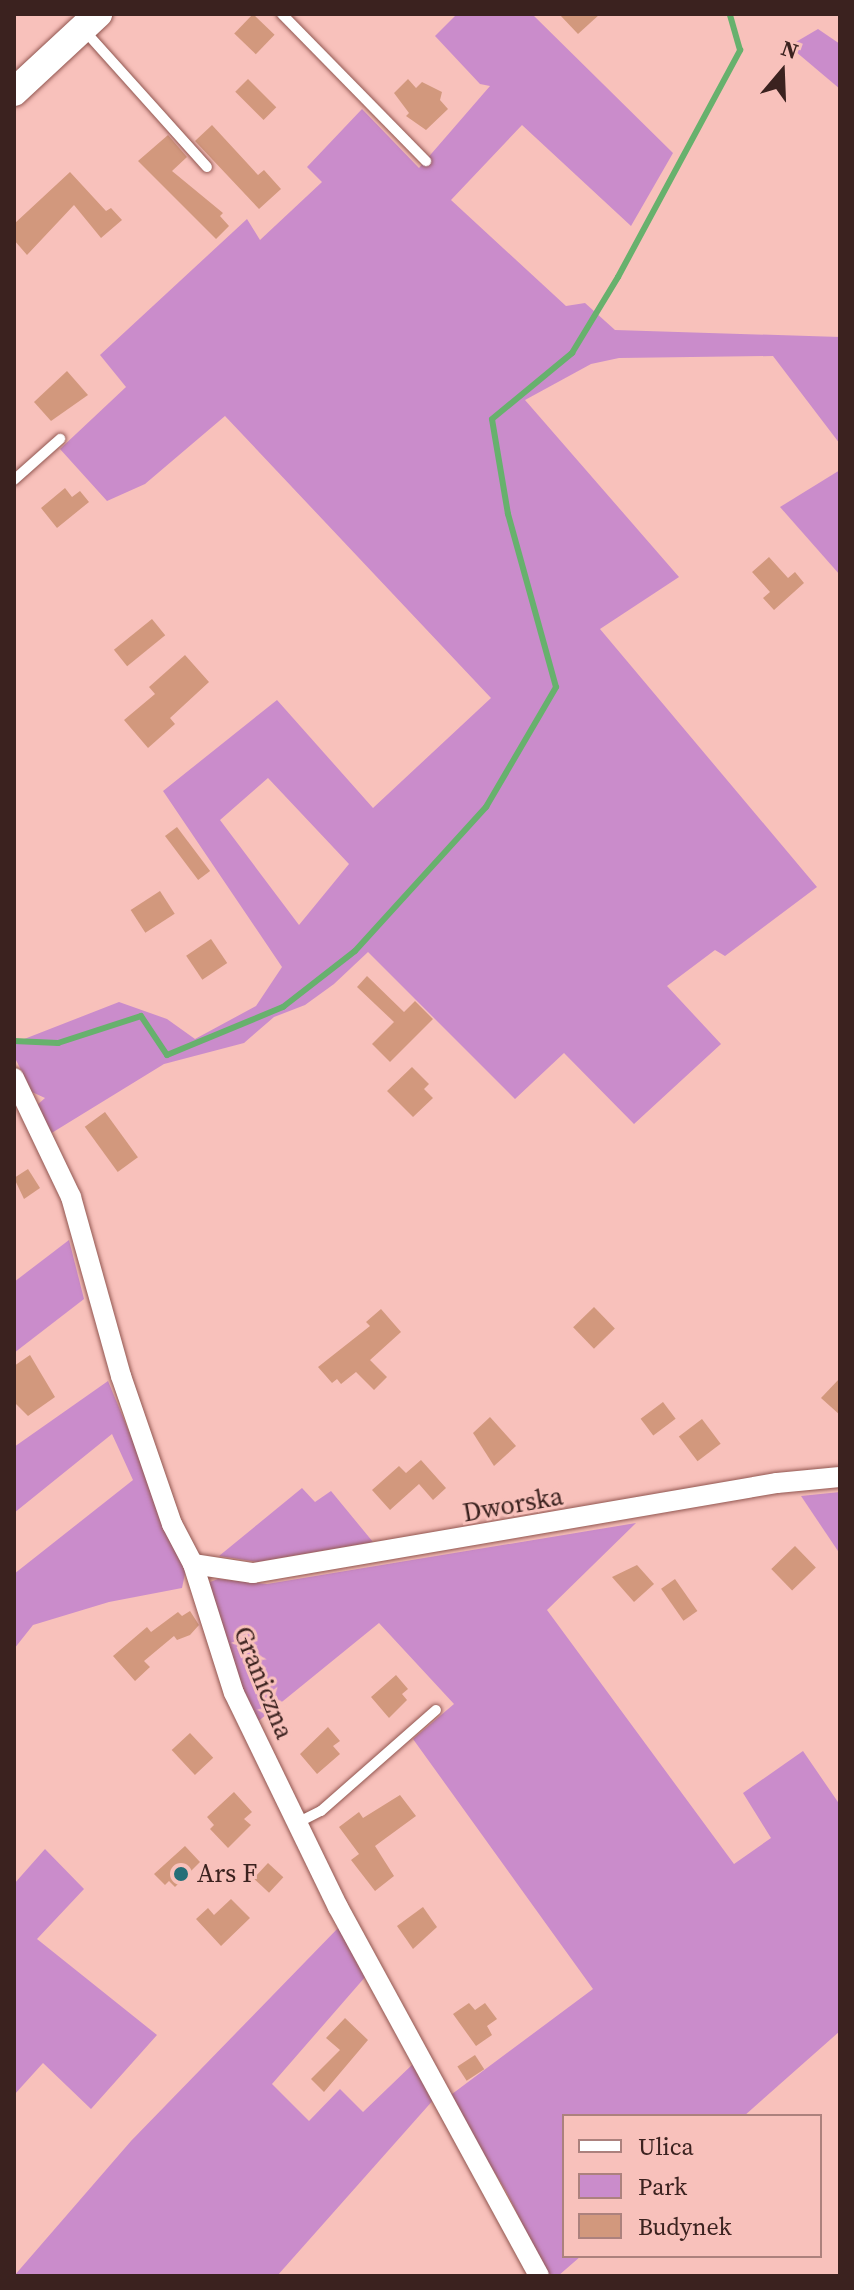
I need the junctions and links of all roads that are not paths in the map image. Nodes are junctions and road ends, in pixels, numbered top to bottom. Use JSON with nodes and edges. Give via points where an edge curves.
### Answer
{"nodes":[{"id":1,"x":282,"y":14,"type":"edge"},
{"id":2,"x":90,"y":21,"type":"edge"},
{"id":3,"x":14,"y":92,"type":"edge"},
{"id":4,"x":426,"y":161,"type":"dead end"},
{"id":5,"x":207,"y":167,"type":"dead end"},
{"id":6,"x":60,"y":439,"type":"dead end"},
{"id":7,"x":14,"y":480,"type":"edge"},
{"id":8,"x":14,"y":1078,"type":"edge"},
{"id":9,"x":840,"y":1477,"type":"edge"},
{"id":10,"x":193,"y":1564,"type":"junction"},
{"id":11,"x":436,"y":1710,"type":"dead end"},
{"id":12,"x":295,"y":1824,"type":"junction"},
{"id":13,"x":539,"y":2276,"type":"edge"}],
"edges":[{"from":1,"to":4,"type":"lane"},
{"from":2,"to":3,"type":"main road"},
{"from":2,"to":5,"type":"lane"},
{"from":6,"to":7,"type":"lane"},
{"from":8,"to":10,"type":"street","name":"Graniczna","via":[[71,1197],[121,1376],[172,1524]]},
{"from":9,"to":10,"type":"street","name":"Dworska","via":[[777,1483],[253,1573]]},
{"from":10,"to":12,"type":"street","name":"Graniczna","via":[[234,1693]]},
{"from":11,"to":12,"type":"lane","via":[[321,1811]]},
{"from":12,"to":13,"type":"street","name":"Graniczna"}]}
